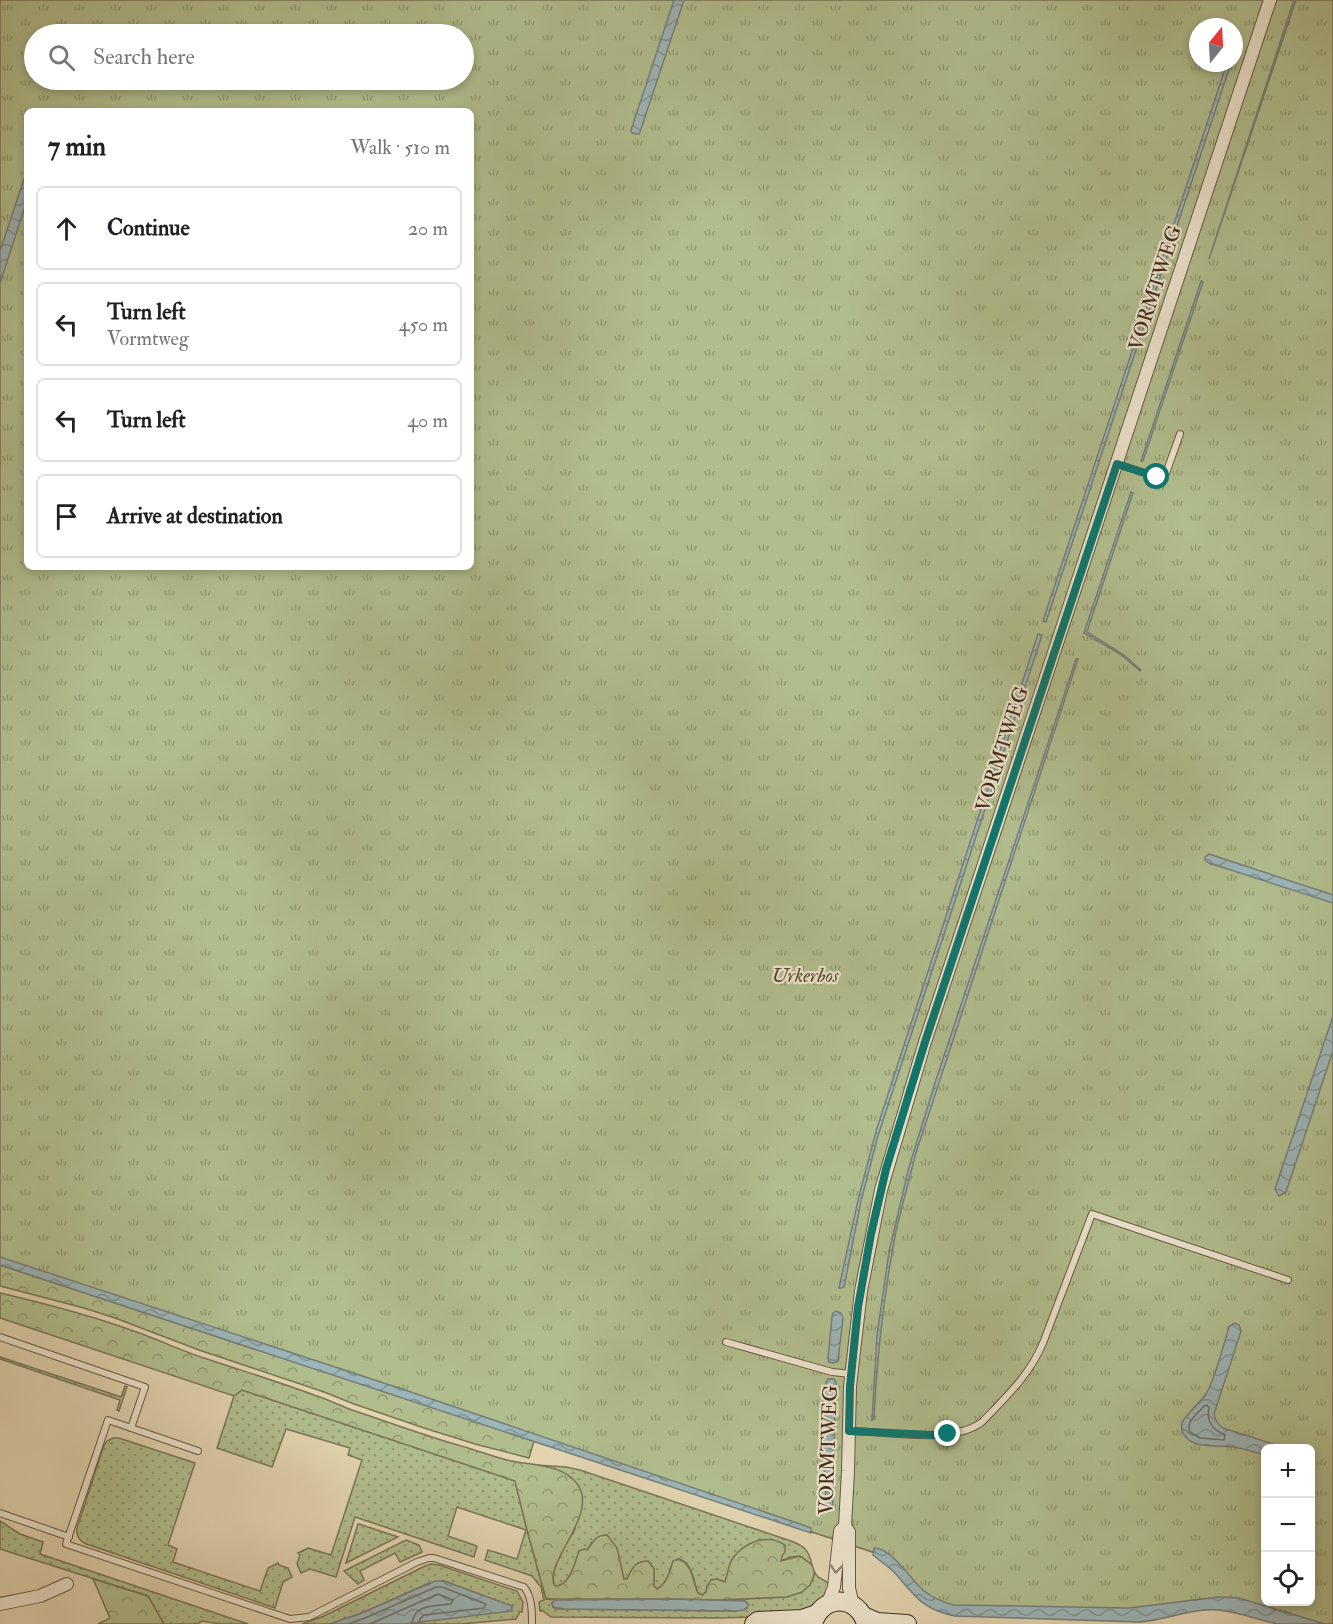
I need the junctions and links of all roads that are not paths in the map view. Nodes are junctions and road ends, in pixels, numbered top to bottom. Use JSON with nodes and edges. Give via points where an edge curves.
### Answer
{"nodes":[{"id":1,"x":1270,"y":0,"type":"edge"},
{"id":2,"x":1180,"y":434,"type":"dead end"},
{"id":3,"x":1117,"y":464,"type":"junction"},
{"id":4,"x":1288,"y":1280,"type":"dead end"},
{"id":5,"x":0,"y":1337,"type":"edge"},
{"id":6,"x":726,"y":1342,"type":"dead end"},
{"id":7,"x":851,"y":1374,"type":"junction"},
{"id":8,"x":131,"y":1428,"type":"junction"},
{"id":9,"x":849,"y":1431,"type":"junction"},
{"id":10,"x":198,"y":1451,"type":"dead end"},
{"id":11,"x":0,"y":1513,"type":"edge"},
{"id":12,"x":845,"y":1527,"type":"junction"},
{"id":13,"x":69,"y":1537,"type":"junction"},
{"id":14,"x":68,"y":1584,"type":"dead end"},
{"id":15,"x":0,"y":1604,"type":"edge"},
{"id":16,"x":819,"y":1614,"type":"edge"},
{"id":17,"x":861,"y":1615,"type":"edge"},
{"id":18,"x":532,"y":1624,"type":"edge"},
{"id":19,"x":754,"y":1624,"type":"edge"},
{"id":20,"x":907,"y":1624,"type":"edge"}],
"edges":[{"from":1,"to":3,"type":"street","name":"VORMTWEG"},
{"from":2,"to":3,"type":"lane","via":[[1166,477]]},
{"from":3,"to":7,"type":"street","name":"VORMTWEG","via":[[891,1152],[867,1253]]},
{"from":4,"to":9,"type":"lane","via":[[1092,1214],[1035,1361],[982,1422],[948,1434]]},
{"from":5,"to":8,"type":"lane","via":[[145,1387]]},
{"from":6,"to":7,"type":"lane"},
{"from":7,"to":9,"type":"street","name":"VORMTWEG"},
{"from":8,"to":10,"type":"lane"},
{"from":8,"to":13,"type":"lane","via":[[108,1420]]},
{"from":9,"to":12,"type":"street","name":"VORMTWEG"},
{"from":11,"to":13,"type":"lane"},
{"from":12,"to":16,"type":"street","name":"VORMTWEG","one_way":true,"via":[[840,1532],[834,1587]]},
{"from":12,"to":17,"type":"street","name":"VORMTWEG","via":[[849,1532],[849,1588]]},
{"from":13,"to":18,"type":"lane","via":[[66,1544],[290,1619],[309,1617],[417,1562],[440,1559],[524,1587],[531,1604]]},
{"from":14,"to":15,"type":"street","via":[[39,1596]]},
{"from":16,"to":17,"type":"main road","via":[[840,1601]]},
{"from":16,"to":19,"type":"main road","via":[[802,1620]]},
{"from":17,"to":20,"type":"main road","via":[[877,1622]]}]}
